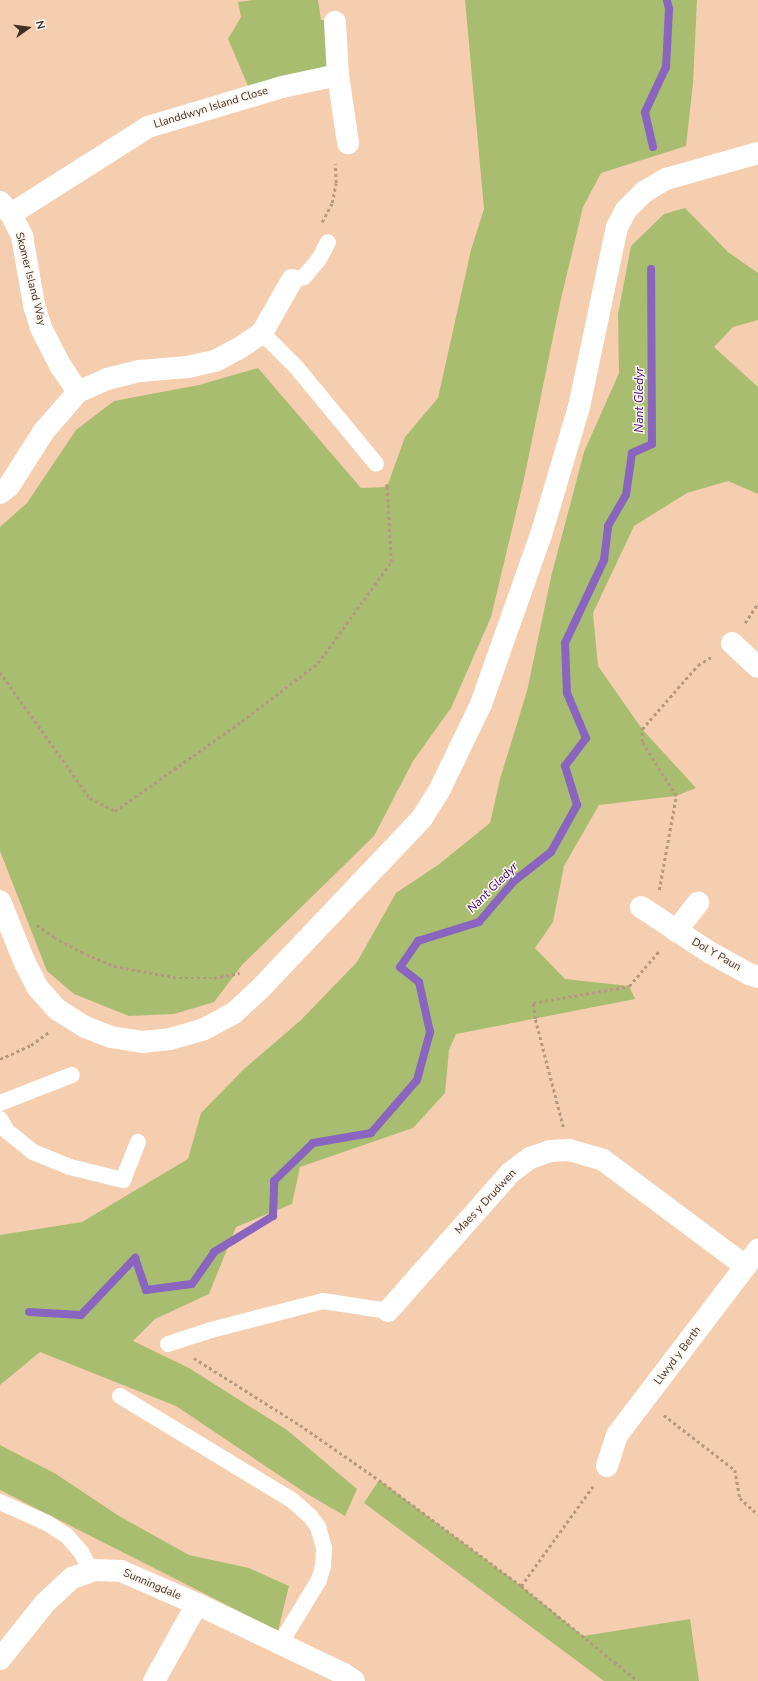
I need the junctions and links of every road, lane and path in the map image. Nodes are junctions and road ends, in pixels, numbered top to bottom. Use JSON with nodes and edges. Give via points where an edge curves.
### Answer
{"nodes":[{"id":1,"x":335,"y":22,"type":"dead end"},
{"id":2,"x":338,"y":75,"type":"junction"},
{"id":3,"x":348,"y":143,"type":"joint"},
{"id":4,"x":758,"y":153,"type":"edge"},
{"id":5,"x":5,"y":208,"type":"edge"},
{"id":6,"x":320,"y":226,"type":"dead end"},
{"id":7,"x":328,"y":242,"type":"dead end"},
{"id":8,"x":292,"y":280,"type":"joint"},
{"id":9,"x":262,"y":332,"type":"junction"},
{"id":10,"x":78,"y":392,"type":"junction"},
{"id":11,"x":376,"y":464,"type":"joint"},
{"id":12,"x":0,"y":493,"type":"edge"},
{"id":13,"x":732,"y":643,"type":"joint"},
{"id":14,"x":758,"y":667,"type":"edge"},
{"id":15,"x":0,"y":672,"type":"edge"},
{"id":16,"x":0,"y":902,"type":"edge"},
{"id":17,"x":698,"y":903,"type":"dead end"},
{"id":18,"x":647,"y":911,"type":"joint"},
{"id":19,"x":32,"y":921,"type":"dead end"},
{"id":20,"x":676,"y":931,"type":"junction"},
{"id":21,"x":247,"y":972,"type":"dead end"},
{"id":22,"x":758,"y":977,"type":"edge"},
{"id":23,"x":65,"y":1014,"type":"junction"},
{"id":24,"x":0,"y":1059,"type":"edge"},
{"id":25,"x":72,"y":1075,"type":"dead end"},
{"id":26,"x":0,"y":1103,"type":"edge"},
{"id":27,"x":0,"y":1119,"type":"edge"},
{"id":28,"x":138,"y":1142,"type":"dead end"},
{"id":29,"x":569,"y":1150,"type":"junction"},
{"id":30,"x":758,"y":1250,"type":"edge"},
{"id":31,"x":744,"y":1266,"type":"junction"},
{"id":32,"x":388,"y":1312,"type":"joint"},
{"id":33,"x":168,"y":1344,"type":"joint"},
{"id":34,"x":120,"y":1396,"type":"dead end"},
{"id":35,"x":644,"y":1400,"type":"junction"},
{"id":36,"x":606,"y":1466,"type":"joint"},
{"id":37,"x":0,"y":1502,"type":"edge"},
{"id":38,"x":758,"y":1515,"type":"edge"},
{"id":39,"x":91,"y":1571,"type":"junction"},
{"id":40,"x":521,"y":1586,"type":"junction"},
{"id":41,"x":197,"y":1604,"type":"junction"},
{"id":42,"x":280,"y":1644,"type":"junction"},
{"id":43,"x":0,"y":1658,"type":"edge"},
{"id":44,"x":154,"y":1681,"type":"edge"},
{"id":45,"x":354,"y":1681,"type":"edge"},
{"id":46,"x":638,"y":1681,"type":"edge"}],
"edges":[{"from":1,"to":2,"type":"street"},
{"from":2,"to":3,"type":"street"},
{"from":2,"to":5,"type":"street","name":"Llanddwyn Island Close","via":[[282,87],[148,127]]},
{"from":3,"to":6,"type":"path","via":[[335,147],[336,183],[332,203]]},
{"from":4,"to":23,"type":"street","via":[[666,180],[644,192],[626,210],[617,227],[579,407],[541,535],[481,704],[439,792],[422,818],[258,991],[234,1013],[204,1029],[170,1039],[142,1042],[111,1037],[86,1027]]},
{"from":5,"to":10,"type":"street","name":"Skomer Island Way","via":[[22,236],[34,305],[41,328],[60,365]]},
{"from":7,"to":8,"type":"lane","via":[[304,277]]},
{"from":8,"to":9,"type":"street"},
{"from":9,"to":10,"type":"street","via":[[215,361],[188,367],[140,371],[107,379]]},
{"from":9,"to":11,"type":"lane","via":[[296,368]]},
{"from":10,"to":12,"type":"street","via":[[44,431],[9,486]]},
{"from":11,"to":15,"type":"path","via":[[387,487],[391,562],[318,663],[242,721],[115,811],[90,798]]},
{"from":13,"to":14,"type":"street"},
{"from":13,"to":18,"type":"path","via":[[698,665],[642,729],[642,742],[676,796]]},
{"from":16,"to":23,"type":"street","via":[[37,987]]},
{"from":17,"to":20,"type":"street"},
{"from":18,"to":20,"type":"street","name":"Dol Y Paun"},
{"from":19,"to":21,"type":"path","via":[[81,952],[114,966],[179,978],[214,978]]},
{"from":20,"to":22,"type":"street","name":"Dol Y Paun","via":[[742,971]]},
{"from":20,"to":29,"type":"path","via":[[629,986],[532,1003]]},
{"from":23,"to":24,"type":"path","via":[[44,1037]]},
{"from":25,"to":26,"type":"lane"},
{"from":27,"to":28,"type":"lane","via":[[7,1131],[33,1152],[70,1167],[123,1180]]},
{"from":29,"to":31,"type":"street","name":"Maes y Drudwen","via":[[590,1155],[613,1166]]},
{"from":29,"to":32,"type":"street","name":"Maes y Drudwen","via":[[550,1151],[530,1158],[510,1173]]},
{"from":30,"to":31,"type":"street","name":"Llwyd y Berth"},
{"from":31,"to":35,"type":"street","name":"Llwyd y Berth"},
{"from":32,"to":33,"type":"lane","via":[[323,1301]]},
{"from":33,"to":40,"type":"path","via":[[300,1425],[379,1480]]},
{"from":34,"to":42,"type":"lane","via":[[292,1500],[318,1527],[324,1548],[319,1580]]},
{"from":35,"to":36,"type":"street","name":"Llwyd y Berth","via":[[617,1435]]},
{"from":35,"to":38,"type":"path","via":[[735,1470],[740,1498]]},
{"from":36,"to":40,"type":"path"},
{"from":37,"to":39,"type":"lane","via":[[47,1523],[67,1536],[81,1552]]},
{"from":39,"to":41,"type":"street","name":"Sunningdale","via":[[121,1571]]},
{"from":39,"to":43,"type":"street","name":"Sunningdale","via":[[72,1578],[45,1604]]},
{"from":40,"to":46,"type":"path"},
{"from":41,"to":42,"type":"street","name":"Sunningdale"},
{"from":41,"to":44,"type":"street"},
{"from":42,"to":45,"type":"street","name":"Sunningdale"}]}
